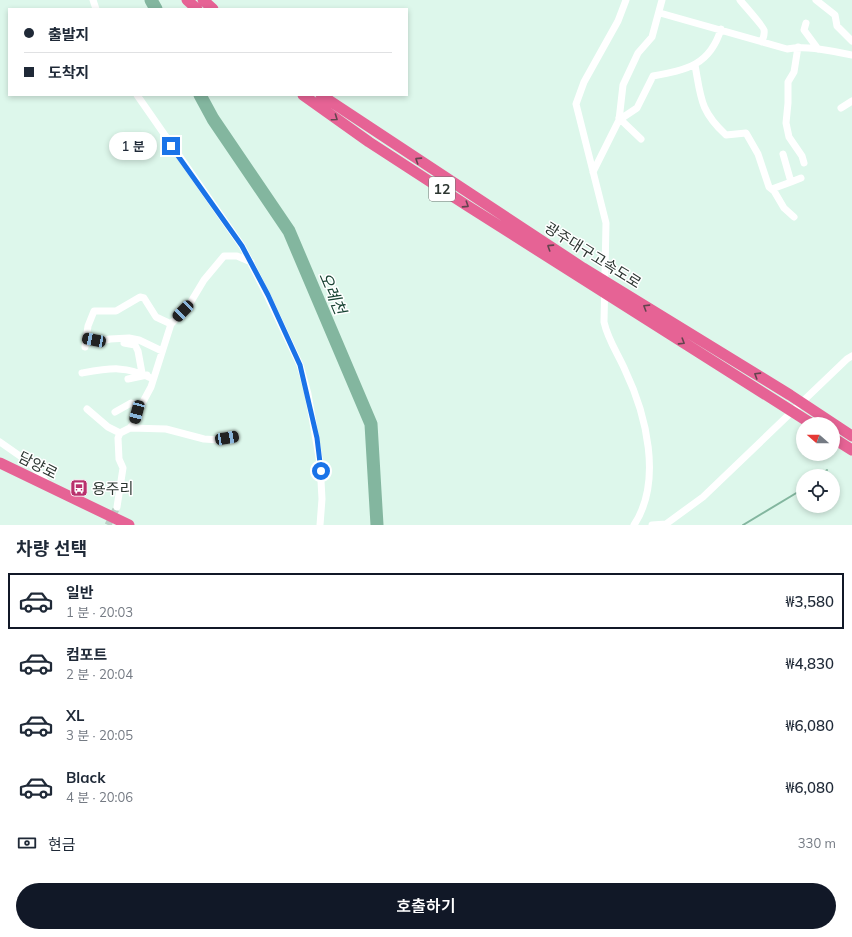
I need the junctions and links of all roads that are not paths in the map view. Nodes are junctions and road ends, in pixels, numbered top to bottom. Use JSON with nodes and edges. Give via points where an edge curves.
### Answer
{"nodes":[{"id":1,"x":187,"y":0,"type":"edge"},
{"id":2,"x":203,"y":0,"type":"edge"},
{"id":3,"x":626,"y":0,"type":"edge"},
{"id":4,"x":662,"y":0,"type":"edge"},
{"id":5,"x":740,"y":0,"type":"edge"},
{"id":6,"x":816,"y":0,"type":"edge"},
{"id":7,"x":196,"y":8,"type":"edge"},
{"id":8,"x":212,"y":8,"type":"edge"},
{"id":9,"x":660,"y":13,"type":"junction"},
{"id":10,"x":806,"y":23,"type":"dead end"},
{"id":11,"x":722,"y":30,"type":"junction"},
{"id":12,"x":852,"y":41,"type":"edge"},
{"id":13,"x":762,"y":42,"type":"junction"},
{"id":14,"x":798,"y":47,"type":"junction"},
{"id":15,"x":818,"y":49,"type":"junction"},
{"id":16,"x":852,"y":55,"type":"edge"},
{"id":17,"x":695,"y":65,"type":"junction"},
{"id":18,"x":138,"y":96,"type":"edge"},
{"id":19,"x":304,"y":96,"type":"edge"},
{"id":20,"x":323,"y":96,"type":"edge"},
{"id":21,"x":852,"y":101,"type":"edge"},
{"id":22,"x":841,"y":108,"type":"dead end"},
{"id":23,"x":619,"y":118,"type":"junction"},
{"id":24,"x":642,"y":139,"type":"dead end"},
{"id":25,"x":783,"y":154,"type":"dead end"},
{"id":26,"x":804,"y":163,"type":"dead end"},
{"id":27,"x":593,"y":172,"type":"junction"},
{"id":28,"x":801,"y":178,"type":"dead end"},
{"id":29,"x":791,"y":182,"type":"junction"},
{"id":30,"x":772,"y":189,"type":"junction"},
{"id":31,"x":794,"y":217,"type":"dead end"},
{"id":32,"x":251,"y":262,"type":"junction"},
{"id":33,"x":171,"y":324,"type":"junction"},
{"id":34,"x":85,"y":338,"type":"junction"},
{"id":35,"x":124,"y":344,"type":"dead end"},
{"id":36,"x":85,"y":348,"type":"dead end"},
{"id":37,"x":162,"y":352,"type":"junction"},
{"id":38,"x":852,"y":356,"type":"edge"},
{"id":39,"x":82,"y":373,"type":"dead end"},
{"id":40,"x":147,"y":376,"type":"junction"},
{"id":41,"x":128,"y":379,"type":"dead end"},
{"id":42,"x":87,"y":409,"type":"dead end"},
{"id":43,"x":115,"y":412,"type":"dead end"},
{"id":44,"x":137,"y":412,"type":"junction"},
{"id":45,"x":801,"y":417,"type":"edge"},
{"id":46,"x":130,"y":428,"type":"junction"},
{"id":47,"x":120,"y":433,"type":"junction"},
{"id":48,"x":852,"y":436,"type":"edge"},
{"id":49,"x":236,"y":437,"type":"dead end"},
{"id":50,"x":0,"y":442,"type":"edge"},
{"id":51,"x":840,"y":442,"type":"edge"},
{"id":52,"x":852,"y":450,"type":"edge"},
{"id":53,"x":0,"y":463,"type":"edge"},
{"id":54,"x":50,"y":488,"type":"junction"},
{"id":55,"x":116,"y":506,"type":"tunnel mouth"},
{"id":56,"x":129,"y":525,"type":"edge"},
{"id":57,"x":320,"y":525,"type":"edge"},
{"id":58,"x":634,"y":525,"type":"edge"},
{"id":59,"x":652,"y":525,"type":"edge"}],
"edges":[{"from":1,"to":7,"type":"highway"},
{"from":2,"to":8,"type":"highway"},
{"from":3,"to":27,"type":"street","via":[[577,101]]},
{"from":4,"to":9,"type":"street"},
{"from":5,"to":13,"type":"street","via":[[762,26]]},
{"from":6,"to":12,"type":"street","via":[[835,15],[837,26]]},
{"from":9,"to":11,"type":"street"},
{"from":9,"to":23,"type":"street","via":[[652,37],[638,53],[623,85]]},
{"from":10,"to":15,"type":"street","via":[[804,30]]},
{"from":11,"to":13,"type":"street"},
{"from":11,"to":17,"type":"street","via":[[713,48]]},
{"from":13,"to":14,"type":"street","via":[[787,48]]},
{"from":14,"to":15,"type":"street"},
{"from":14,"to":26,"type":"street","via":[[794,72],[787,87],[786,123],[789,137]]},
{"from":15,"to":16,"type":"street"},
{"from":17,"to":23,"type":"street","via":[[680,71],[653,76],[637,108]]},
{"from":17,"to":30,"type":"street","via":[[702,104],[708,116],[726,135],[746,133],[758,154],[769,187]]},
{"from":18,"to":32,"type":"street"},
{"from":19,"to":45,"type":"highway","name":"광주대구고속도로","number":"12","one_way":true,"via":[[369,142]]},
{"from":48,"to":20,"type":"highway","name":"광주대구고속도로","number":"12","one_way":true,"via":[[583,268]]},
{"from":21,"to":22,"type":"street"},
{"from":23,"to":24,"type":"street"},
{"from":23,"to":27,"type":"street"},
{"from":25,"to":29,"type":"street"},
{"from":27,"to":58,"type":"street","via":[[606,223],[604,322],[642,412],[650,454],[646,495],[641,515]]},
{"from":28,"to":29,"type":"street"},
{"from":29,"to":30,"type":"street"},
{"from":30,"to":31,"type":"street","via":[[784,208]]},
{"from":32,"to":33,"type":"street","via":[[238,256],[224,256],[204,280],[189,305]]},
{"from":32,"to":57,"type":"street","via":[[300,365],[308,394],[321,474]]},
{"from":33,"to":34,"type":"street","via":[[156,317],[144,298],[140,297],[116,311],[94,311]]},
{"from":33,"to":37,"type":"street"},
{"from":34,"to":36,"type":"street"},
{"from":34,"to":37,"type":"street","via":[[102,342],[129,338],[139,340]]},
{"from":35,"to":40,"type":"street","via":[[135,345]]},
{"from":37,"to":40,"type":"street"},
{"from":38,"to":59,"type":"street","via":[[703,496],[666,524]]},
{"from":39,"to":40,"type":"street","via":[[124,368]]},
{"from":40,"to":41,"type":"street"},
{"from":40,"to":44,"type":"street","via":[[151,387]]},
{"from":42,"to":47,"type":"street","via":[[108,427]]},
{"from":43,"to":44,"type":"street","via":[[131,403]]},
{"from":44,"to":46,"type":"street"},
{"from":46,"to":47,"type":"street"},
{"from":46,"to":49,"type":"street","via":[[166,428],[204,439]]},
{"from":47,"to":55,"type":"street","via":[[117,448],[122,473]]},
{"from":50,"to":54,"type":"street","via":[[30,463]]},
{"from":51,"to":52,"type":"highway"},
{"from":53,"to":54,"type":"highway","name":"담양로"},
{"from":54,"to":56,"type":"highway","name":"담양로"}]}
